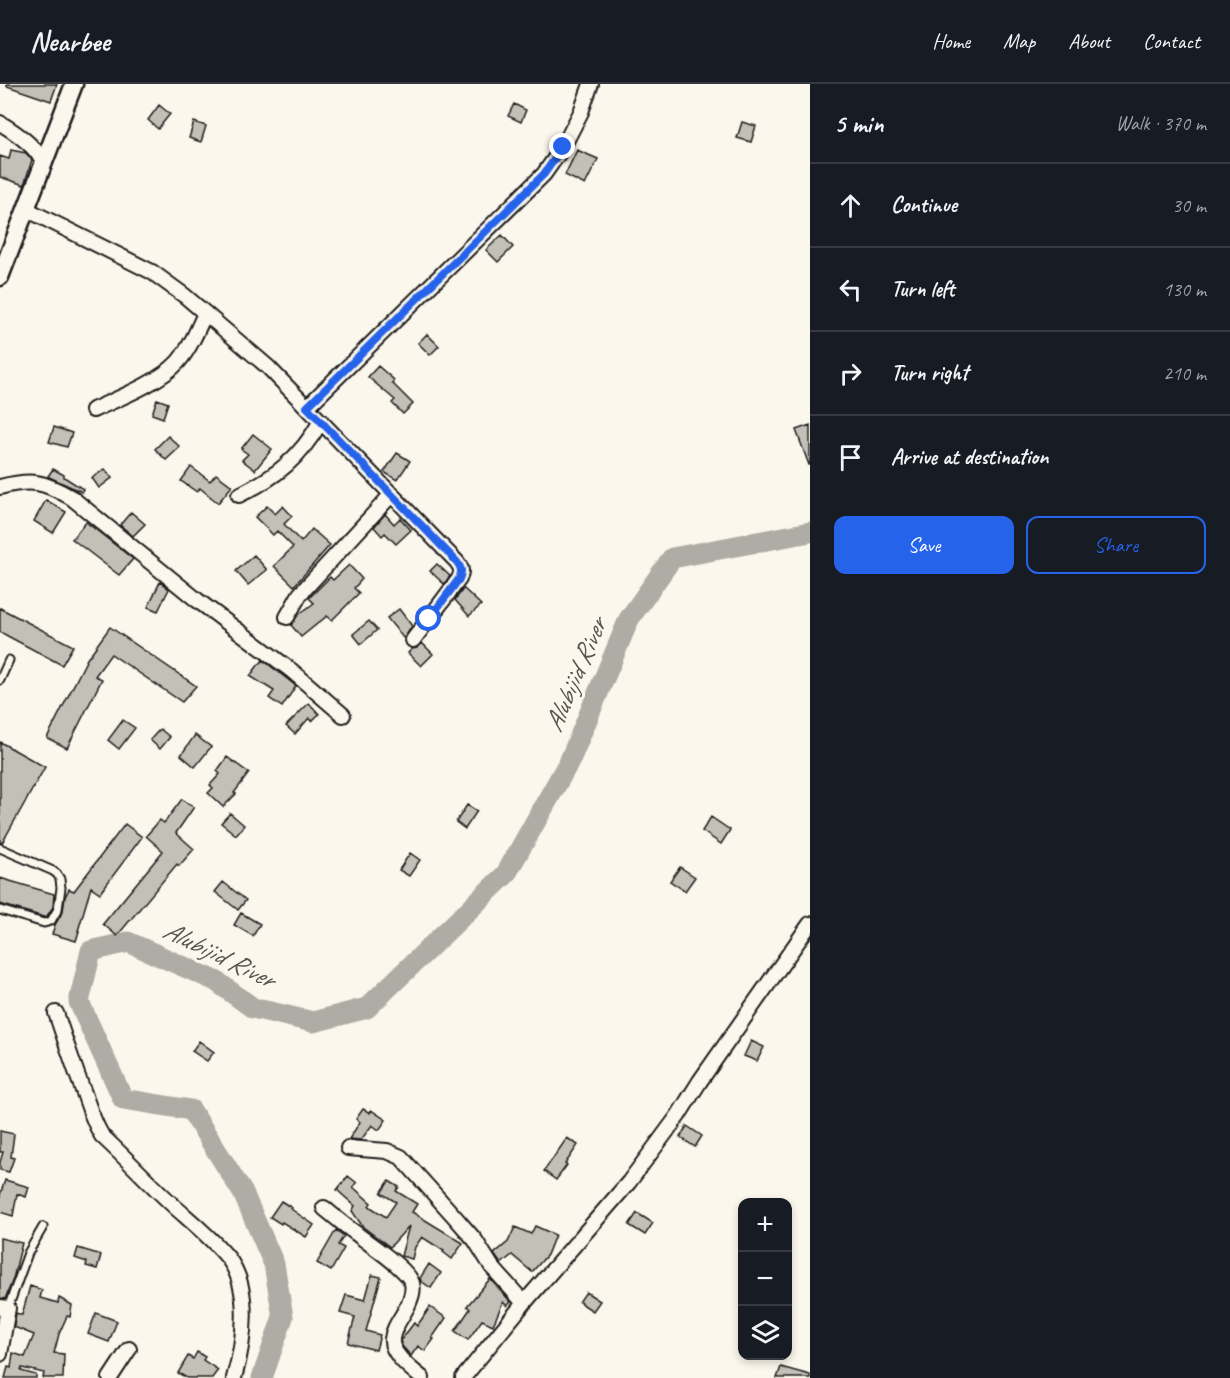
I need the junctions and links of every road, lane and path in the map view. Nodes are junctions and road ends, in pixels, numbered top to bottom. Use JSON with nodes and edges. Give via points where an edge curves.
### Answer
{"nodes":[{"id":1,"x":74,"y":84,"type":"edge"},
{"id":2,"x":591,"y":84,"type":"edge"},
{"id":3,"x":0,"y":123,"type":"edge"},
{"id":4,"x":44,"y":162,"type":"junction"},
{"id":5,"x":26,"y":209,"type":"junction"},
{"id":6,"x":0,"y":277,"type":"edge"},
{"id":7,"x":205,"y":313,"type":"junction"},
{"id":8,"x":307,"y":407,"type":"junction"},
{"id":9,"x":93,"y":410,"type":"dead end"},
{"id":10,"x":321,"y":421,"type":"junction"},
{"id":11,"x":0,"y":487,"type":"edge"},
{"id":12,"x":392,"y":494,"type":"junction"},
{"id":13,"x":239,"y":495,"type":"dead end"},
{"id":14,"x":287,"y":617,"type":"dead end"},
{"id":15,"x":413,"y":640,"type":"dead end"},
{"id":16,"x":9,"y":660,"type":"dead end"},
{"id":17,"x":0,"y":680,"type":"edge"},
{"id":18,"x":343,"y":715,"type":"dead end"},
{"id":19,"x":0,"y":848,"type":"edge"},
{"id":20,"x":0,"y":910,"type":"edge"},
{"id":21,"x":810,"y":924,"type":"edge"},
{"id":22,"x":56,"y":1013,"type":"dead end"},
{"id":23,"x":348,"y":1148,"type":"dead end"},
{"id":24,"x":324,"y":1208,"type":"dead end"},
{"id":25,"x":43,"y":1227,"type":"dead end"},
{"id":26,"x":524,"y":1303,"type":"junction"},
{"id":27,"x":4,"y":1308,"type":"edge"},
{"id":28,"x":129,"y":1349,"type":"dead end"},
{"id":29,"x":0,"y":1354,"type":"edge"},
{"id":30,"x":110,"y":1378,"type":"edge"},
{"id":31,"x":234,"y":1378,"type":"edge"},
{"id":32,"x":422,"y":1378,"type":"edge"},
{"id":33,"x":463,"y":1378,"type":"edge"}],
"edges":[{"from":1,"to":4,"type":"street"},
{"from":2,"to":8,"type":"street","via":[[582,112],[544,174]]},
{"from":3,"to":4,"type":"street","via":[[15,131]]},
{"from":4,"to":5,"type":"street"},
{"from":5,"to":6,"type":"street"},
{"from":5,"to":7,"type":"street","via":[[153,272]]},
{"from":7,"to":8,"type":"street"},
{"from":7,"to":9,"type":"street","via":[[197,332],[170,369]]},
{"from":8,"to":10,"type":"street"},
{"from":10,"to":12,"type":"street"},
{"from":10,"to":13,"type":"street","via":[[311,439],[282,469]]},
{"from":11,"to":18,"type":"street","via":[[18,482],[38,483],[72,498]]},
{"from":12,"to":14,"type":"street","via":[[300,594]]},
{"from":12,"to":15,"type":"street","via":[[462,572]]},
{"from":16,"to":17,"type":"lane"},
{"from":19,"to":20,"type":"lane","via":[[53,871],[61,888],[58,909],[51,921],[44,923]]},
{"from":21,"to":26,"type":"street","via":[[629,1182]]},
{"from":22,"to":31,"type":"street","via":[[102,1136],[234,1268],[244,1306]]},
{"from":23,"to":26,"type":"street","via":[[387,1151],[401,1157],[475,1240],[492,1267]]},
{"from":24,"to":32,"type":"street","via":[[409,1276],[412,1297],[392,1339],[398,1354]]},
{"from":25,"to":27,"type":"lane"},
{"from":26,"to":33,"type":"street"},
{"from":27,"to":29,"type":"street"},
{"from":28,"to":30,"type":"street"}]}
